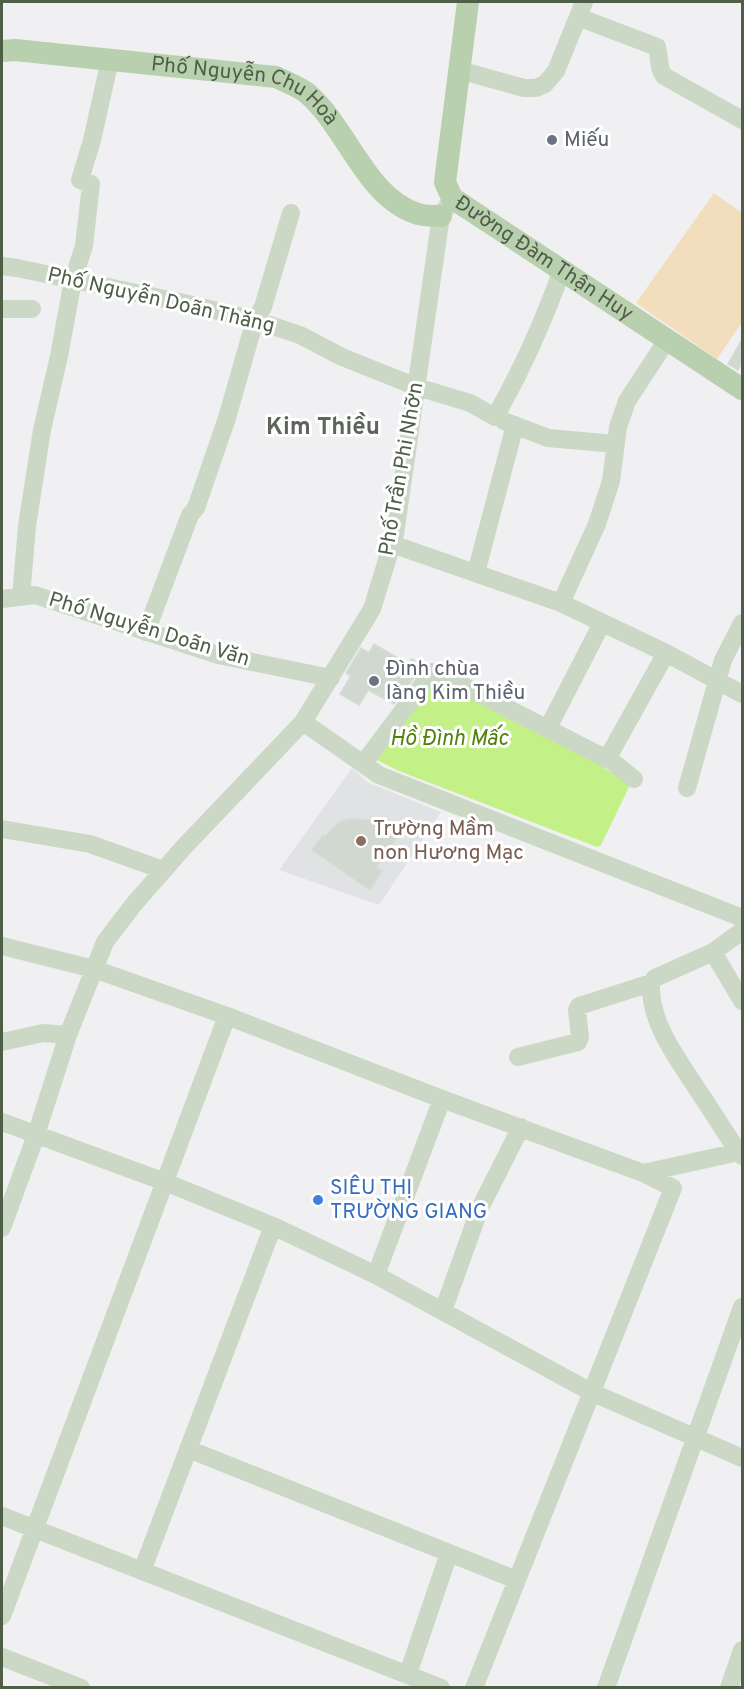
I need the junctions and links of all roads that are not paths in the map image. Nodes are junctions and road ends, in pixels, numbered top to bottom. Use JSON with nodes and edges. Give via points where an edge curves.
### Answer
{"nodes":[{"id":1,"x":468,"y":2,"type":"edge"},
{"id":2,"x":581,"y":9,"type":"edge"},
{"id":3,"x":2,"y":51,"type":"edge"},
{"id":4,"x":110,"y":60,"type":"junction"},
{"id":5,"x":459,"y":70,"type":"junction"},
{"id":6,"x":742,"y":120,"type":"edge"},
{"id":7,"x":447,"y":207,"type":"junction"},
{"id":8,"x":291,"y":213,"type":"dead end"},
{"id":9,"x":2,"y":266,"type":"edge"},
{"id":10,"x":562,"y":270,"type":"junction"},
{"id":11,"x":73,"y":280,"type":"junction"},
{"id":12,"x":2,"y":309,"type":"edge"},
{"id":13,"x":32,"y":309,"type":"dead end"},
{"id":14,"x":255,"y":320,"type":"junction"},
{"id":15,"x":667,"y":340,"type":"junction"},
{"id":16,"x":417,"y":387,"type":"junction"},
{"id":17,"x":742,"y":389,"type":"edge"},
{"id":18,"x":495,"y":417,"type":"junction"},
{"id":19,"x":514,"y":425,"type":"junction"},
{"id":20,"x":616,"y":444,"type":"junction"},
{"id":21,"x":392,"y":544,"type":"junction"},
{"id":22,"x":476,"y":573,"type":"junction"},
{"id":23,"x":21,"y":597,"type":"junction"},
{"id":24,"x":2,"y":599,"type":"edge"},
{"id":25,"x":561,"y":603,"type":"junction"},
{"id":26,"x":602,"y":623,"type":"junction"},
{"id":27,"x":742,"y":623,"type":"edge"},
{"id":28,"x":146,"y":632,"type":"junction"},
{"id":29,"x":666,"y":653,"type":"junction"},
{"id":30,"x":331,"y":678,"type":"junction"},
{"id":31,"x":717,"y":681,"type":"junction"},
{"id":32,"x":742,"y":694,"type":"edge"},
{"id":33,"x":303,"y":722,"type":"junction"},
{"id":34,"x":548,"y":728,"type":"junction"},
{"id":35,"x":607,"y":759,"type":"junction"},
{"id":36,"x":363,"y":764,"type":"junction"},
{"id":37,"x":634,"y":779,"type":"dead end"},
{"id":38,"x":687,"y":788,"type":"dead end"},
{"id":39,"x":2,"y":829,"type":"edge"},
{"id":40,"x":163,"y":870,"type":"junction"},
{"id":41,"x":742,"y":918,"type":"edge"},
{"id":42,"x":742,"y":931,"type":"edge"},
{"id":43,"x":2,"y":946,"type":"edge"},
{"id":44,"x":713,"y":952,"type":"junction"},
{"id":45,"x":94,"y":969,"type":"junction"},
{"id":46,"x":651,"y":982,"type":"junction"},
{"id":47,"x":742,"y":1001,"type":"edge"},
{"id":48,"x":227,"y":1016,"type":"junction"},
{"id":49,"x":68,"y":1035,"type":"junction"},
{"id":50,"x":2,"y":1042,"type":"edge"},
{"id":51,"x":518,"y":1057,"type":"dead end"},
{"id":52,"x":442,"y":1099,"type":"junction"},
{"id":53,"x":2,"y":1122,"type":"edge"},
{"id":54,"x":521,"y":1126,"type":"junction"},
{"id":55,"x":36,"y":1135,"type":"junction"},
{"id":56,"x":741,"y":1154,"type":"edge"},
{"id":57,"x":643,"y":1173,"type":"junction"},
{"id":58,"x":165,"y":1182,"type":"junction"},
{"id":59,"x":273,"y":1226,"type":"junction"},
{"id":60,"x":2,"y":1228,"type":"edge"},
{"id":61,"x":376,"y":1275,"type":"junction"},
{"id":62,"x":742,"y":1307,"type":"edge"},
{"id":63,"x":443,"y":1311,"type":"junction"},
{"id":64,"x":591,"y":1392,"type":"junction"},
{"id":65,"x":696,"y":1438,"type":"junction"},
{"id":66,"x":188,"y":1449,"type":"junction"},
{"id":67,"x":742,"y":1458,"type":"edge"},
{"id":68,"x":2,"y":1516,"type":"edge"},
{"id":69,"x":35,"y":1529,"type":"junction"},
{"id":70,"x":449,"y":1553,"type":"junction"},
{"id":71,"x":142,"y":1570,"type":"junction"},
{"id":72,"x":517,"y":1580,"type":"junction"},
{"id":73,"x":2,"y":1616,"type":"edge"},
{"id":74,"x":742,"y":1650,"type":"edge"},
{"id":75,"x":2,"y":1657,"type":"edge"},
{"id":76,"x":408,"y":1674,"type":"junction"},
{"id":77,"x":81,"y":1688,"type":"edge"},
{"id":78,"x":441,"y":1688,"type":"edge"},
{"id":79,"x":474,"y":1688,"type":"edge"},
{"id":80,"x":606,"y":1688,"type":"edge"},
{"id":81,"x":729,"y":1688,"type":"edge"}],
"edges":[{"from":1,"to":5,"type":"main road","name":"Đường Đàm Thận Huy"},
{"from":2,"to":5,"type":"street","via":[[556,71],[545,84],[524,88]]},
{"from":2,"to":6,"type":"street","via":[[657,48],[664,76]]},
{"from":3,"to":4,"type":"main road","name":"Phố Nguyễn Chu Hoà"},
{"from":4,"to":7,"type":"main road","name":"Phố Nguyễn Chu Hoà","via":[[276,77],[307,93],[334,122],[378,188],[392,201],[419,215]]},
{"from":4,"to":11,"type":"street","via":[[80,180],[91,184],[84,246]]},
{"from":5,"to":7,"type":"main road","name":"Đường Đàm Thận Huy","via":[[445,182]]},
{"from":7,"to":10,"type":"main road","name":"Đường Đàm Thận Huy"},
{"from":7,"to":16,"type":"street","name":"Phố Trần Phi Nhỡn"},
{"from":8,"to":14,"type":"street","via":[[263,307]]},
{"from":9,"to":11,"type":"street","name":"Phố Nguyễn Doãn Thăng"},
{"from":10,"to":15,"type":"main road","name":"Đường Đàm Thận Huy"},
{"from":10,"to":18,"type":"street","via":[[545,315]]},
{"from":11,"to":14,"type":"street","name":"Phố Nguyễn Doãn Thăng"},
{"from":11,"to":23,"type":"street","via":[[42,430]]},
{"from":12,"to":13,"type":"street"},
{"from":14,"to":16,"type":"street","name":"Phố Nguyễn Doãn Thăng","via":[[300,335],[342,357]]},
{"from":14,"to":28,"type":"street","via":[[196,508]]},
{"from":15,"to":17,"type":"main road","name":"Đường Đàm Thận Huy"},
{"from":15,"to":20,"type":"street","via":[[627,401]]},
{"from":16,"to":18,"type":"street","name":"Phố Nguyễn Doãn Thăng","via":[[470,403]]},
{"from":16,"to":21,"type":"street","name":"Phố Trần Phi Nhỡn"},
{"from":18,"to":19,"type":"street","name":"Phố Nguyễn Doãn Thăng"},
{"from":19,"to":20,"type":"street","name":"Phố Nguyễn Doãn Thăng","via":[[548,438]]},
{"from":19,"to":22,"type":"street"},
{"from":20,"to":25,"type":"street","via":[[611,482],[597,524]]},
{"from":21,"to":22,"type":"street"},
{"from":21,"to":30,"type":"street","name":"Phố Trần Phi Nhỡn","via":[[372,609]]},
{"from":22,"to":25,"type":"street"},
{"from":23,"to":24,"type":"street","name":"Phố Nguyễn Doãn Văn"},
{"from":23,"to":28,"type":"street","name":"Phố Nguyễn Doãn Văn","via":[[35,595]]},
{"from":25,"to":26,"type":"street"},
{"from":26,"to":29,"type":"street"},
{"from":26,"to":34,"type":"street"},
{"from":27,"to":31,"type":"street"},
{"from":28,"to":30,"type":"street","name":"Phố Nguyễn Doãn Văn","via":[[218,655]]},
{"from":29,"to":31,"type":"street"},
{"from":29,"to":35,"type":"street"},
{"from":30,"to":33,"type":"street","name":"Phố Trần Phi Nhỡn"},
{"from":31,"to":32,"type":"street"},
{"from":31,"to":38,"type":"street"},
{"from":33,"to":36,"type":"street"},
{"from":33,"to":40,"type":"street","name":"Phố Trần Phi Nhỡn"},
{"from":34,"to":35,"type":"street"},
{"from":34,"to":36,"type":"street","via":[[432,672]]},
{"from":35,"to":37,"type":"street"},
{"from":36,"to":41,"type":"street","via":[[379,774]]},
{"from":39,"to":40,"type":"street","via":[[90,844]]},
{"from":40,"to":45,"type":"street","name":"Phố Trần Phi Nhỡn","via":[[105,942]]},
{"from":42,"to":44,"type":"street"},
{"from":43,"to":45,"type":"street"},
{"from":44,"to":46,"type":"street"},
{"from":44,"to":47,"type":"street"},
{"from":45,"to":48,"type":"street"},
{"from":45,"to":49,"type":"street","name":"Phố Trần Phi Nhỡn"},
{"from":46,"to":51,"type":"street","via":[[579,1006],[578,1042]]},
{"from":46,"to":56,"type":"street","via":[[650,992],[662,1032]]},
{"from":48,"to":52,"type":"street"},
{"from":48,"to":58,"type":"street"},
{"from":49,"to":50,"type":"street","via":[[43,1033]]},
{"from":49,"to":55,"type":"street","name":"Phố Trần Phi Nhỡn"},
{"from":52,"to":54,"type":"street"},
{"from":52,"to":61,"type":"street"},
{"from":53,"to":55,"type":"street"},
{"from":54,"to":57,"type":"street"},
{"from":54,"to":63,"type":"street","via":[[480,1208]]},
{"from":55,"to":58,"type":"street"},
{"from":55,"to":60,"type":"street","name":"Phố Trần Phi Nhỡn"},
{"from":56,"to":57,"type":"street"},
{"from":57,"to":64,"type":"street","via":[[672,1188]]},
{"from":58,"to":59,"type":"street"},
{"from":58,"to":69,"type":"street"},
{"from":59,"to":61,"type":"street"},
{"from":59,"to":66,"type":"street"},
{"from":61,"to":63,"type":"street"},
{"from":62,"to":65,"type":"street"},
{"from":63,"to":64,"type":"street"},
{"from":64,"to":65,"type":"street"},
{"from":64,"to":72,"type":"street"},
{"from":65,"to":67,"type":"street"},
{"from":65,"to":80,"type":"street"},
{"from":66,"to":70,"type":"street"},
{"from":66,"to":71,"type":"street"},
{"from":68,"to":69,"type":"street"},
{"from":69,"to":71,"type":"street"},
{"from":69,"to":73,"type":"street"},
{"from":70,"to":72,"type":"street"},
{"from":70,"to":76,"type":"street"},
{"from":71,"to":76,"type":"street"},
{"from":72,"to":79,"type":"street"},
{"from":74,"to":81,"type":"street"},
{"from":75,"to":77,"type":"street"},
{"from":76,"to":78,"type":"street"}]}
